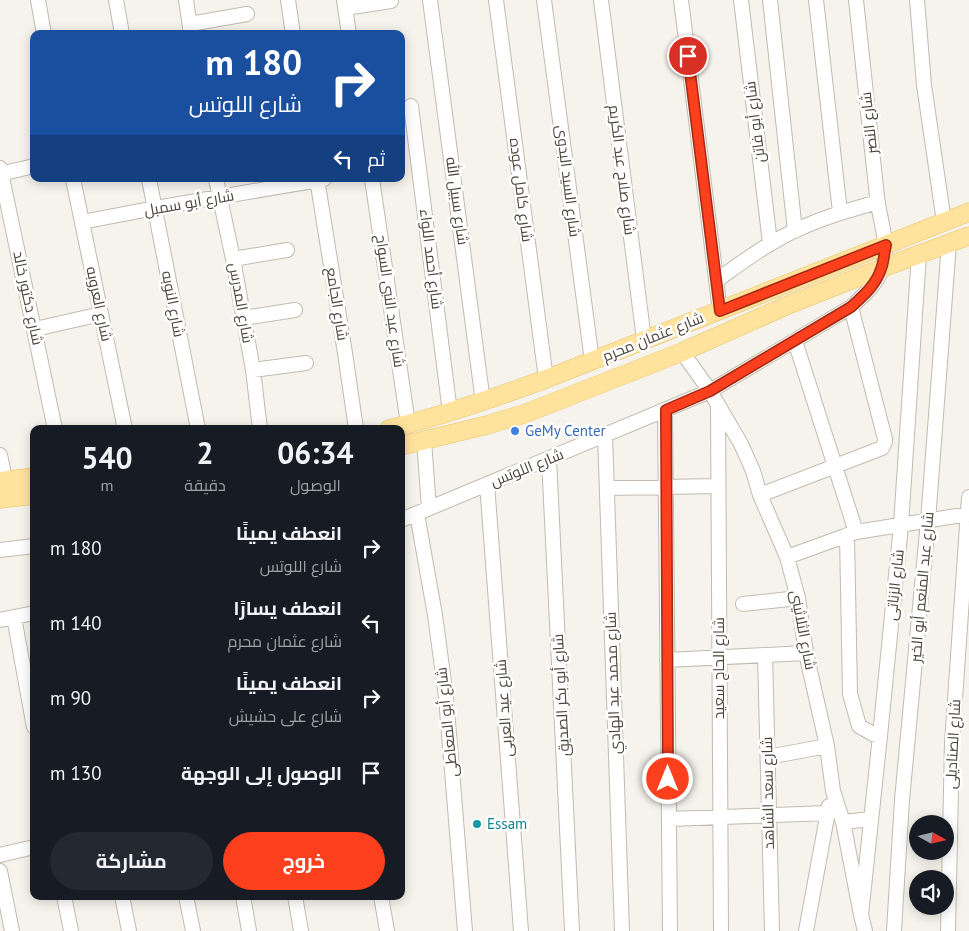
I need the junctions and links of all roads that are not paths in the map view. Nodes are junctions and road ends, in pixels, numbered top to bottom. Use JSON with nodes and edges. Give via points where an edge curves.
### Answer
{"nodes":[{"id":1,"x":38,"y":0,"type":"edge"},
{"id":2,"x":116,"y":0,"type":"edge"},
{"id":3,"x":186,"y":0,"type":"edge"},
{"id":4,"x":288,"y":0,"type":"edge"},
{"id":5,"x":430,"y":0,"type":"edge"},
{"id":6,"x":496,"y":0,"type":"edge"},
{"id":7,"x":544,"y":0,"type":"edge"},
{"id":8,"x":601,"y":0,"type":"edge"},
{"id":9,"x":681,"y":0,"type":"edge"},
{"id":10,"x":741,"y":0,"type":"edge"},
{"id":11,"x":770,"y":0,"type":"edge"},
{"id":12,"x":816,"y":0,"type":"edge"},
{"id":13,"x":856,"y":0,"type":"edge"},
{"id":14,"x":917,"y":0,"type":"edge"},
{"id":15,"x":390,"y":1,"type":"edge"},
{"id":16,"x":344,"y":4,"type":"edge"},
{"id":17,"x":247,"y":14,"type":"dead end"},
{"id":18,"x":190,"y":29,"type":"edge"},
{"id":19,"x":43,"y":30,"type":"edge"},
{"id":20,"x":121,"y":30,"type":"edge"},
{"id":21,"x":292,"y":30,"type":"edge"},
{"id":22,"x":348,"y":30,"type":"edge"},
{"id":23,"x":411,"y":106,"type":"dead end"},
{"id":24,"x":30,"y":167,"type":"edge"},
{"id":25,"x":0,"y":172,"type":"edge"},
{"id":26,"x":74,"y":182,"type":"edge"},
{"id":27,"x":150,"y":182,"type":"edge"},
{"id":28,"x":217,"y":182,"type":"edge"},
{"id":29,"x":302,"y":182,"type":"edge"},
{"id":30,"x":319,"y":182,"type":"edge"},
{"id":31,"x":372,"y":182,"type":"edge"},
{"id":32,"x":220,"y":197,"type":"junction"},
{"id":33,"x":878,"y":202,"type":"junction"},
{"id":34,"x":155,"y":208,"type":"junction"},
{"id":35,"x":840,"y":212,"type":"junction"},
{"id":36,"x":969,"y":212,"type":"edge"},
{"id":37,"x":82,"y":222,"type":"junction"},
{"id":38,"x":944,"y":222,"type":"junction"},
{"id":39,"x":795,"y":231,"type":"junction"},
{"id":40,"x":969,"y":236,"type":"edge"},
{"id":41,"x":770,"y":243,"type":"junction"},
{"id":42,"x":949,"y":243,"type":"junction"},
{"id":43,"x":886,"y":245,"type":"junction"},
{"id":44,"x":287,"y":250,"type":"dead end"},
{"id":45,"x":919,"y":254,"type":"junction"},
{"id":46,"x":233,"y":259,"type":"junction"},
{"id":47,"x":882,"y":268,"type":"junction"},
{"id":48,"x":716,"y":280,"type":"junction"},
{"id":49,"x":851,"y":307,"type":"junction"},
{"id":50,"x":294,"y":310,"type":"dead end"},
{"id":51,"x":720,"y":311,"type":"junction"},
{"id":52,"x":101,"y":314,"type":"junction"},
{"id":53,"x":244,"y":318,"type":"junction"},
{"id":54,"x":34,"y":329,"type":"junction"},
{"id":55,"x":644,"y":340,"type":"junction"},
{"id":56,"x":795,"y":341,"type":"junction"},
{"id":57,"x":682,"y":352,"type":"junction"},
{"id":58,"x":592,"y":361,"type":"junction"},
{"id":59,"x":306,"y":363,"type":"dead end"},
{"id":60,"x":253,"y":370,"type":"junction"},
{"id":61,"x":546,"y":379,"type":"junction"},
{"id":62,"x":710,"y":391,"type":"junction"},
{"id":63,"x":483,"y":402,"type":"junction"},
{"id":64,"x":718,"y":404,"type":"junction"},
{"id":65,"x":666,"y":410,"type":"junction"},
{"id":66,"x":450,"y":412,"type":"junction"},
{"id":67,"x":408,"y":424,"type":"junction"},
{"id":68,"x":54,"y":425,"type":"edge"},
{"id":69,"x":124,"y":425,"type":"edge"},
{"id":70,"x":197,"y":425,"type":"edge"},
{"id":71,"x":260,"y":425,"type":"edge"},
{"id":72,"x":355,"y":425,"type":"edge"},
{"id":73,"x":404,"y":425,"type":"edge"},
{"id":74,"x":605,"y":435,"type":"junction"},
{"id":75,"x":424,"y":441,"type":"junction"},
{"id":76,"x":405,"y":445,"type":"edge"},
{"id":77,"x":0,"y":455,"type":"edge"},
{"id":78,"x":549,"y":459,"type":"junction"},
{"id":79,"x":834,"y":466,"type":"junction"},
{"id":80,"x":30,"y":479,"type":"edge"},
{"id":81,"x":487,"y":484,"type":"junction"},
{"id":82,"x":718,"y":486,"type":"junction"},
{"id":83,"x":666,"y":487,"type":"junction"},
{"id":84,"x":607,"y":488,"type":"junction"},
{"id":85,"x":4,"y":490,"type":"edge"},
{"id":86,"x":30,"y":494,"type":"edge"},
{"id":87,"x":760,"y":495,"type":"junction"},
{"id":88,"x":969,"y":497,"type":"edge"},
{"id":89,"x":423,"y":511,"type":"junction"},
{"id":90,"x":969,"y":514,"type":"edge"},
{"id":91,"x":405,"y":518,"type":"edge"},
{"id":92,"x":928,"y":521,"type":"junction"},
{"id":93,"x":901,"y":526,"type":"junction"},
{"id":94,"x":851,"y":533,"type":"junction"},
{"id":95,"x":30,"y":546,"type":"edge"},
{"id":96,"x":0,"y":550,"type":"edge"},
{"id":97,"x":787,"y":557,"type":"junction"},
{"id":98,"x":798,"y":598,"type":"junction"},
{"id":99,"x":743,"y":604,"type":"dead end"},
{"id":100,"x":30,"y":614,"type":"edge"},
{"id":101,"x":14,"y":617,"type":"junction"},
{"id":102,"x":0,"y":620,"type":"edge"},
{"id":103,"x":806,"y":653,"type":"junction"},
{"id":104,"x":765,"y":655,"type":"junction"},
{"id":105,"x":719,"y":658,"type":"junction"},
{"id":106,"x":668,"y":660,"type":"junction"},
{"id":107,"x":30,"y":705,"type":"edge"},
{"id":108,"x":880,"y":736,"type":"junction"},
{"id":109,"x":827,"y":746,"type":"junction"},
{"id":110,"x":768,"y":757,"type":"junction"},
{"id":111,"x":832,"y":791,"type":"junction"},
{"id":112,"x":827,"y":813,"type":"junction"},
{"id":113,"x":769,"y":815,"type":"junction"},
{"id":114,"x":720,"y":817,"type":"junction"},
{"id":115,"x":669,"y":819,"type":"junction"},
{"id":116,"x":871,"y":819,"type":"junction"},
{"id":117,"x":843,"y":822,"type":"junction"},
{"id":118,"x":30,"y":848,"type":"edge"},
{"id":119,"x":0,"y":855,"type":"edge"},
{"id":120,"x":0,"y":871,"type":"edge"},
{"id":121,"x":65,"y":900,"type":"edge"},
{"id":122,"x":123,"y":900,"type":"edge"},
{"id":123,"x":187,"y":900,"type":"edge"},
{"id":124,"x":244,"y":900,"type":"edge"},
{"id":125,"x":296,"y":900,"type":"edge"},
{"id":126,"x":383,"y":900,"type":"edge"},
{"id":127,"x":860,"y":915,"type":"junction"},
{"id":128,"x":12,"y":931,"type":"edge"},
{"id":129,"x":71,"y":931,"type":"edge"},
{"id":130,"x":129,"y":931,"type":"edge"},
{"id":131,"x":193,"y":931,"type":"edge"},
{"id":132,"x":249,"y":931,"type":"edge"},
{"id":133,"x":301,"y":931,"type":"edge"},
{"id":134,"x":387,"y":931,"type":"edge"},
{"id":135,"x":465,"y":931,"type":"edge"},
{"id":136,"x":521,"y":931,"type":"edge"},
{"id":137,"x":572,"y":931,"type":"edge"},
{"id":138,"x":622,"y":931,"type":"edge"},
{"id":139,"x":670,"y":931,"type":"edge"},
{"id":140,"x":721,"y":931,"type":"edge"},
{"id":141,"x":772,"y":931,"type":"edge"},
{"id":142,"x":806,"y":931,"type":"edge"},
{"id":143,"x":865,"y":931,"type":"edge"},
{"id":144,"x":894,"y":931,"type":"edge"},
{"id":145,"x":948,"y":931,"type":"edge"}],
"edges":[{"from":1,"to":19,"type":"street"},
{"from":2,"to":20,"type":"street"},
{"from":3,"to":18,"type":"street"},
{"from":4,"to":21,"type":"street"},
{"from":5,"to":63,"type":"street","name":"شارع سبيل الله"},
{"from":6,"to":61,"type":"street","name":"شارع كامل عوده"},
{"from":7,"to":58,"type":"street","name":"شارع السيد البدوى"},
{"from":8,"to":55,"type":"street","name":"شارع صلاح عبد الكريم"},
{"from":9,"to":48,"type":"street"},
{"from":10,"to":41,"type":"street","name":"شارع أبو فاتن"},
{"from":11,"to":39,"type":"street"},
{"from":12,"to":35,"type":"street"},
{"from":13,"to":33,"type":"street","name":"شارع النصر"},
{"from":14,"to":38,"type":"street","via":[[924,86]]},
{"from":15,"to":16,"type":"street"},
{"from":16,"to":22,"type":"street"},
{"from":17,"to":18,"type":"street"},
{"from":23,"to":66,"type":"street","name":"شارع أحمد اللواء"},
{"from":24,"to":25,"type":"street"},
{"from":25,"to":54,"type":"street","name":"شارع دكتور خالد"},
{"from":26,"to":37,"type":"street","name":"شارع العروبه"},
{"from":27,"to":34,"type":"street","name":"شارع النوبه"},
{"from":28,"to":32,"type":"street","name":"شارع المدرس"},
{"from":29,"to":32,"type":"street","name":"شارع أبو سمبل"},
{"from":30,"to":72,"type":"street","name":"شارع الجامع"},
{"from":31,"to":67,"type":"street","name":"شارع عبد النبى السواح"},
{"from":32,"to":34,"type":"street","name":"شارع أبو سمبل"},
{"from":32,"to":46,"type":"street","name":"شارع المدرس"},
{"from":33,"to":35,"type":"street"},
{"from":33,"to":43,"type":"street","name":"شارع النصر"},
{"from":34,"to":37,"type":"street","name":"شارع أبو سمبل"},
{"from":34,"to":70,"type":"street","name":"شارع النوبه"},
{"from":35,"to":39,"type":"street"},
{"from":36,"to":38,"type":"main road","name":"شارع عثمان محرم"},
{"from":37,"to":52,"type":"street","name":"شارع العروبه"},
{"from":38,"to":43,"type":"main road","name":"شارع عثمان محرم"},
{"from":39,"to":41,"type":"street"},
{"from":40,"to":42,"type":"main road","name":"شارع عثمان محرم"},
{"from":41,"to":48,"type":"street"},
{"from":42,"to":45,"type":"main road","name":"شارع عثمان محرم"},
{"from":42,"to":92,"type":"street","name":"شارع عبد المنعم أبو الخير"},
{"from":43,"to":47,"type":"street","name":"شارع اللوتس"},
{"from":43,"to":51,"type":"main road","name":"شارع عثمان محرم"},
{"from":44,"to":46,"type":"street"},
{"from":45,"to":47,"type":"main road","name":"شارع عثمان محرم"},
{"from":45,"to":93,"type":"street","name":"شارع الزناتى"},
{"from":46,"to":53,"type":"street","name":"شارع المدرس"},
{"from":47,"to":49,"type":"street","name":"شارع اللوتس","via":[[864,296]]},
{"from":47,"to":57,"type":"main road","name":"شارع عثمان محرم"},
{"from":48,"to":51,"type":"street"},
{"from":49,"to":56,"type":"street","name":"شارع اللوتس"},
{"from":49,"to":79,"type":"street","via":[[885,442],[882,448]]},
{"from":50,"to":53,"type":"street"},
{"from":51,"to":55,"type":"main road","name":"شارع عثمان محرم"},
{"from":52,"to":54,"type":"street"},
{"from":52,"to":69,"type":"street","name":"شارع العروبه"},
{"from":53,"to":60,"type":"street","name":"شارع المدرس"},
{"from":54,"to":68,"type":"street","name":"شارع دكتور خالد"},
{"from":55,"to":58,"type":"main road","name":"شارع عثمان محرم"},
{"from":56,"to":62,"type":"street","name":"شارع اللوتس"},
{"from":56,"to":79,"type":"street"},
{"from":57,"to":62,"type":"street","name":"شارع الثلاثينى"},
{"from":57,"to":75,"type":"main road","name":"شارع عثمان محرم","via":[[524,414]]},
{"from":58,"to":61,"type":"main road","name":"شارع عثمان محرم"},
{"from":59,"to":60,"type":"street"},
{"from":60,"to":71,"type":"street","name":"شارع المدرس"},
{"from":61,"to":63,"type":"main road","name":"شارع عثمان محرم"},
{"from":62,"to":64,"type":"street","name":"شارع الثلاثينى"},
{"from":62,"to":65,"type":"street","name":"شارع اللوتس"},
{"from":63,"to":66,"type":"main road","name":"شارع عثمان محرم"},
{"from":64,"to":82,"type":"street","name":"شارع الحاج سعيد"},
{"from":64,"to":87,"type":"street","name":"شارع الثلاثينى","via":[[741,444]]},
{"from":65,"to":74,"type":"street","name":"شارع اللوتس"},
{"from":65,"to":83,"type":"street"},
{"from":66,"to":67,"type":"main road","name":"شارع عثمان محرم"},
{"from":67,"to":73,"type":"main road","name":"شارع عثمان محرم"},
{"from":74,"to":78,"type":"street","name":"شارع اللوتس"},
{"from":74,"to":84,"type":"street","name":"شارع محمد عبد الهادي"},
{"from":75,"to":76,"type":"main road","name":"شارع عثمان محرم"},
{"from":75,"to":89,"type":"street","name":"شارع أبو المعاطى"},
{"from":77,"to":85,"type":"street"},
{"from":78,"to":81,"type":"street","name":"شارع اللوتس"},
{"from":78,"to":137,"type":"street","name":"شارع أبو بكر الصديق"},
{"from":79,"to":87,"type":"street"},
{"from":79,"to":94,"type":"street"},
{"from":80,"to":85,"type":"main road"},
{"from":81,"to":89,"type":"street","name":"شارع اللوتس"},
{"from":81,"to":136,"type":"street","name":"شارع عيد العربى"},
{"from":82,"to":83,"type":"street"},
{"from":82,"to":105,"type":"street","name":"شارع الحاج سعيد"},
{"from":83,"to":84,"type":"street"},
{"from":83,"to":106,"type":"street"},
{"from":84,"to":138,"type":"street","name":"شارع محمد عبد الهادي"},
{"from":85,"to":86,"type":"main road"},
{"from":87,"to":97,"type":"street","name":"شارع الثلاثينى"},
{"from":88,"to":90,"type":"street","name":"شارع الصناديلى"},
{"from":89,"to":91,"type":"street","name":"شارع اللوتس"},
{"from":89,"to":135,"type":"street","name":"شارع أبو المعاطى","via":[[446,697]]},
{"from":90,"to":92,"type":"street"},
{"from":90,"to":145,"type":"street","name":"شارع الصناديلى","via":[[952,743]]},
{"from":92,"to":93,"type":"street"},
{"from":92,"to":144,"type":"street","name":"شارع عبد المنعم أبو الخير","via":[[902,800]]},
{"from":93,"to":94,"type":"street"},
{"from":93,"to":108,"type":"street","name":"شارع الزناتى"},
{"from":94,"to":97,"type":"street"},
{"from":94,"to":108,"type":"street","via":[[850,694],[859,726]]},
{"from":95,"to":96,"type":"street"},
{"from":97,"to":98,"type":"street","name":"شارع الثلاثينى"},
{"from":98,"to":99,"type":"street"},
{"from":98,"to":103,"type":"street","name":"شارع الثلاثينى"},
{"from":100,"to":101,"type":"street"},
{"from":101,"to":102,"type":"street"},
{"from":101,"to":107,"type":"street"},
{"from":103,"to":104,"type":"street"},
{"from":103,"to":109,"type":"street","name":"شارع الثلاثينى"},
{"from":104,"to":105,"type":"street"},
{"from":104,"to":110,"type":"street","name":"شارع سعد الشاهد"},
{"from":105,"to":106,"type":"street"},
{"from":105,"to":114,"type":"street","name":"شارع الحاج سعيد"},
{"from":106,"to":115,"type":"street"},
{"from":108,"to":116,"type":"street","name":"شارع الزناتى"},
{"from":109,"to":110,"type":"street"},
{"from":109,"to":111,"type":"street","name":"شارع الثلاثينى"},
{"from":110,"to":113,"type":"street","name":"شارع سعد الشاهد"},
{"from":111,"to":112,"type":"street"},
{"from":111,"to":117,"type":"street","name":"شارع الثلاثينى"},
{"from":112,"to":113,"type":"street"},
{"from":112,"to":142,"type":"street"},
{"from":113,"to":114,"type":"street"},
{"from":113,"to":141,"type":"street","name":"شارع سعد الشاهد"},
{"from":114,"to":115,"type":"street"},
{"from":114,"to":140,"type":"street","name":"شارع الحاج سعيد"},
{"from":115,"to":139,"type":"street"},
{"from":116,"to":117,"type":"street"},
{"from":116,"to":127,"type":"street","name":"شارع الزناتى"},
{"from":117,"to":127,"type":"street","name":"شارع الثلاثينى"},
{"from":118,"to":119,"type":"street"},
{"from":120,"to":128,"type":"street"},
{"from":121,"to":129,"type":"street"},
{"from":122,"to":130,"type":"street"},
{"from":123,"to":131,"type":"street"},
{"from":124,"to":132,"type":"street"},
{"from":125,"to":133,"type":"street"},
{"from":126,"to":134,"type":"street"},
{"from":127,"to":143,"type":"street","name":"شارع الثلاثينى"}]}
